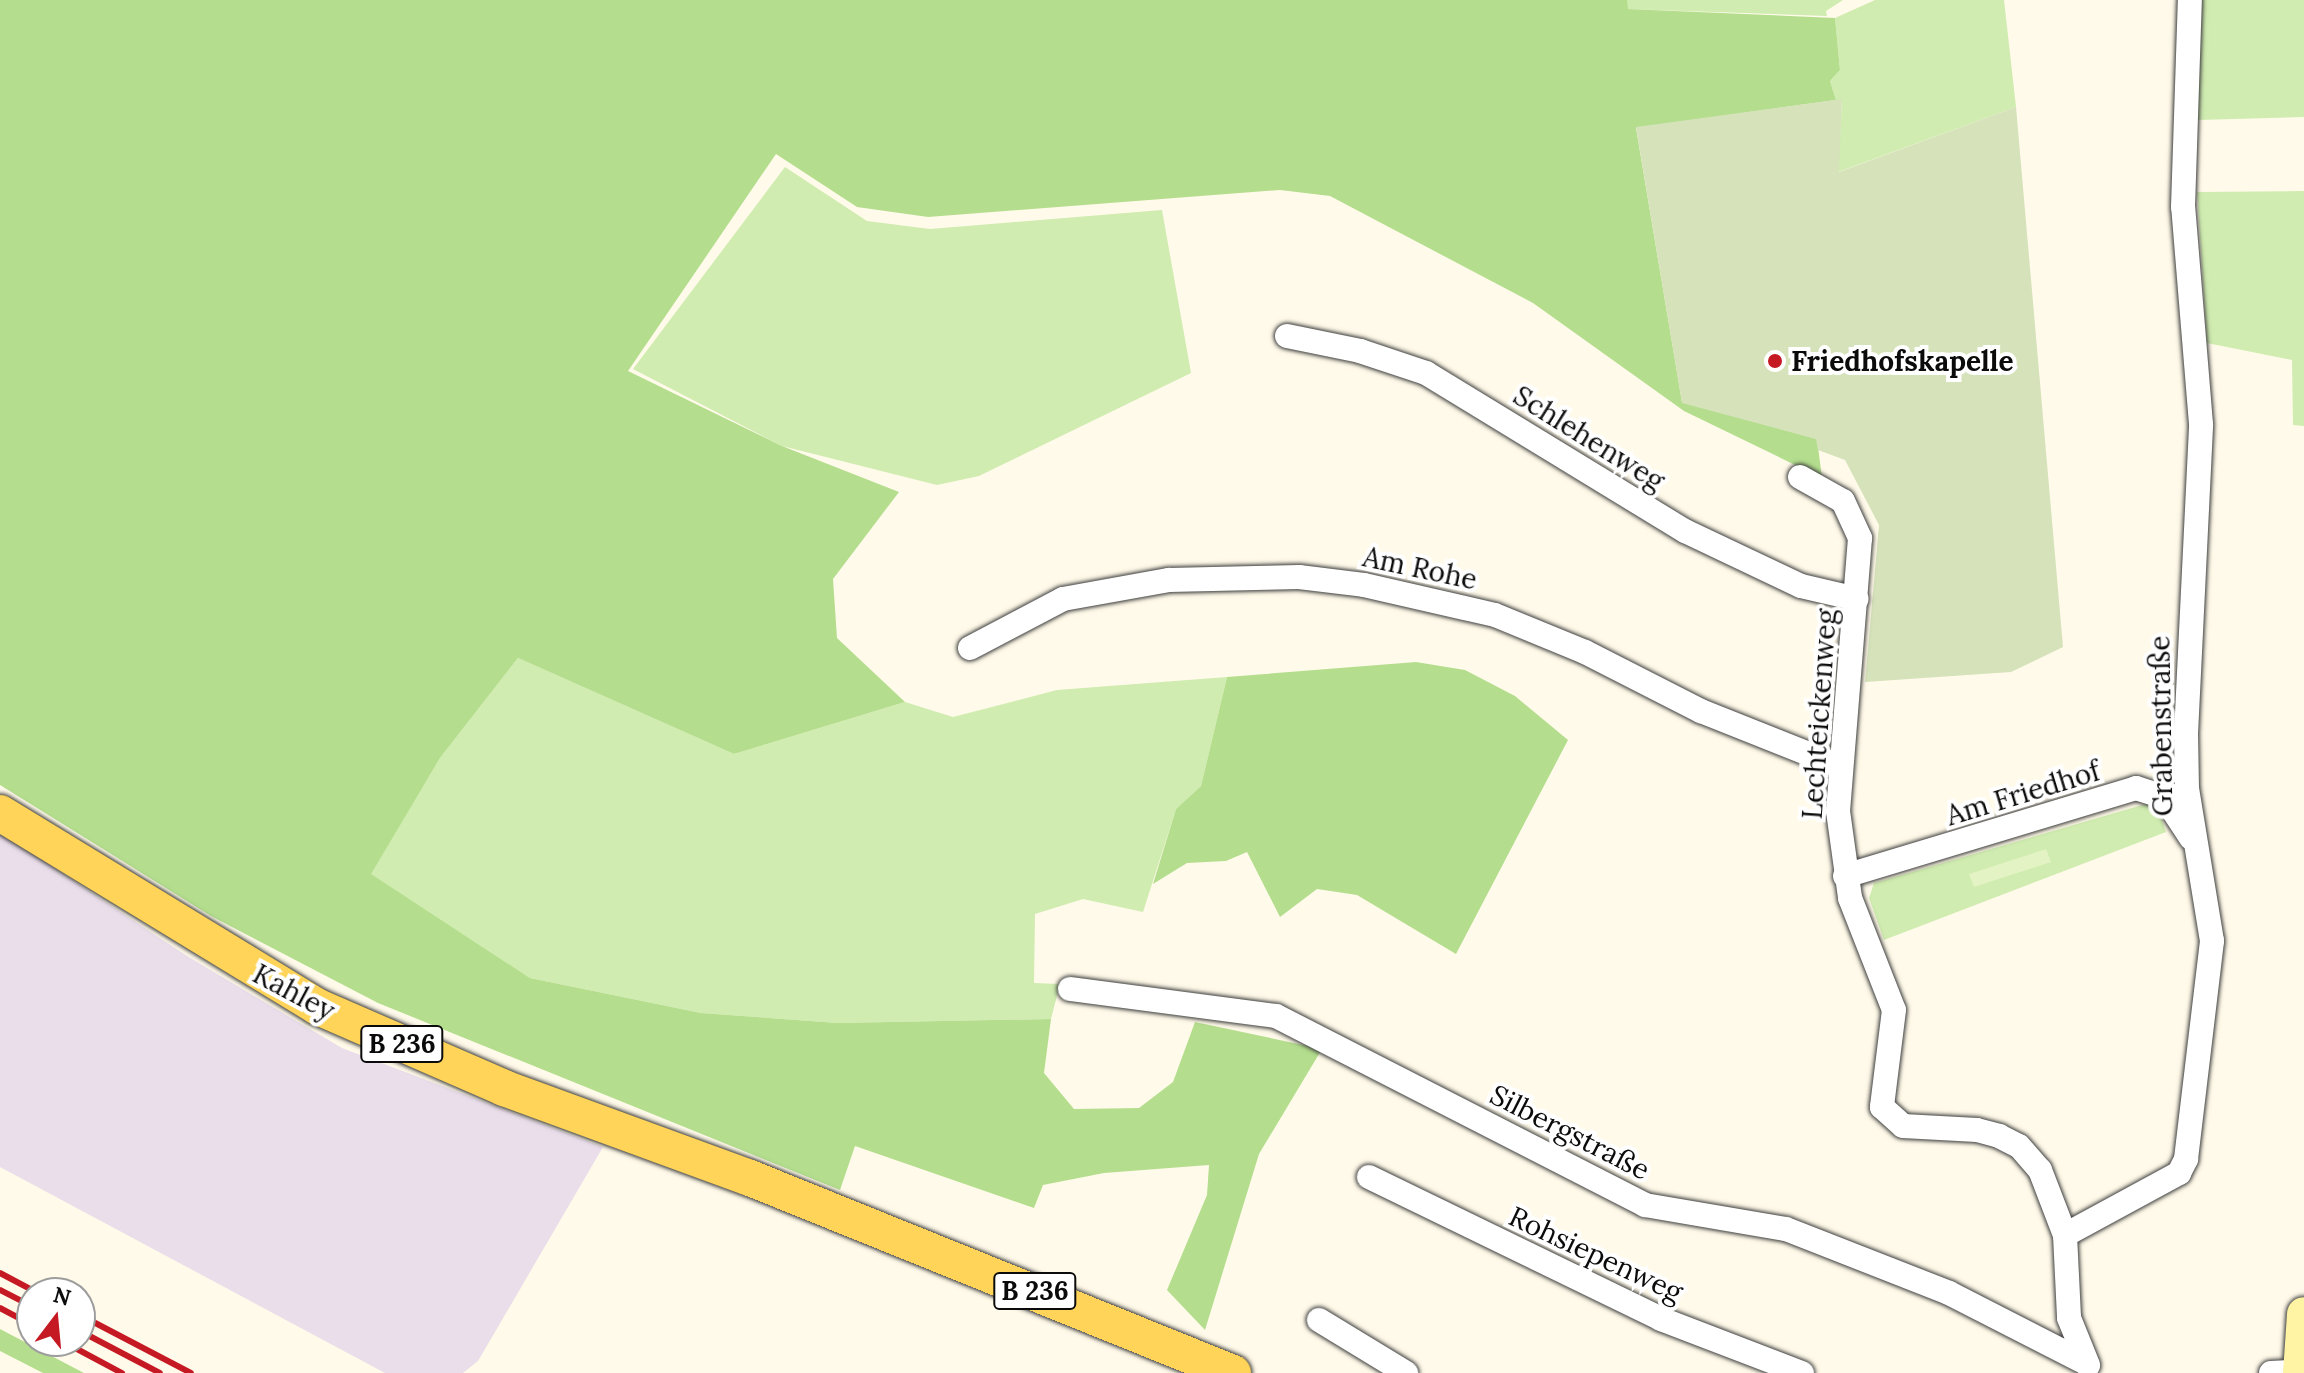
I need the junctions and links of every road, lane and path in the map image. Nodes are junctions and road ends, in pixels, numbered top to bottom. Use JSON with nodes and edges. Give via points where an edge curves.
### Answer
{"nodes":[{"id":1,"x":2190,"y":0,"type":"edge"},
{"id":2,"x":1287,"y":336,"type":"dead end"},
{"id":3,"x":1800,"y":477,"type":"dead end"},
{"id":4,"x":1857,"y":599,"type":"junction"},
{"id":5,"x":970,"y":648,"type":"dead end"},
{"id":6,"x":1839,"y":766,"type":"junction"},
{"id":7,"x":0,"y":813,"type":"edge"},
{"id":8,"x":2195,"y":844,"type":"junction"},
{"id":9,"x":1845,"y":876,"type":"junction"},
{"id":10,"x":1070,"y":989,"type":"dead end"},
{"id":11,"x":1369,"y":1177,"type":"dead end"},
{"id":12,"x":2065,"y":1235,"type":"junction"},
{"id":13,"x":2304,"y":1314,"type":"edge"},
{"id":14,"x":1319,"y":1320,"type":"dead end"},
{"id":15,"x":2090,"y":1368,"type":"edge"},
{"id":16,"x":2294,"y":1372,"type":"edge"},
{"id":17,"x":1233,"y":1373,"type":"edge"},
{"id":18,"x":1406,"y":1373,"type":"edge"},
{"id":19,"x":1802,"y":1373,"type":"edge"}],
"edges":[{"from":1,"to":8,"type":"street","name":"Grabenstraße","via":[[2183,207],[2201,424],[2186,734]]},
{"from":2,"to":4,"type":"street","name":"Schlehenweg","via":[[1360,351],[1426,373],[1685,531],[1801,586]]},
{"from":3,"to":4,"type":"street","name":"Lechteickenweg","via":[[1829,489],[1852,517],[1860,538]]},
{"from":4,"to":6,"type":"street","name":"Lechteickenweg"},
{"from":5,"to":6,"type":"street","name":"Am Rohe","via":[[1063,599],[1169,580],[1299,577],[1364,585],[1495,615],[1585,652],[1701,711]]},
{"from":6,"to":9,"type":"street","name":"Lechteickenweg"},
{"from":7,"to":17,"type":"main road","name":"Kahley","number":"B 236","via":[[318,1007],[504,1088],[835,1212]]},
{"from":8,"to":9,"type":"street","name":"Am Friedhof","via":[[2164,797],[2136,788]]},
{"from":8,"to":12,"type":"street","name":"Grabenstraße","via":[[2212,941],[2186,1159],[2171,1179]]},
{"from":9,"to":12,"type":"street","name":"Lechteickenweg","via":[[1894,1010],[1882,1107],[1903,1126],[1977,1130],[2019,1146],[2040,1170]]},
{"from":10,"to":15,"type":"street","name":"Silbergstraße","via":[[1276,1016],[1645,1205],[1786,1229],[1949,1293]]},
{"from":11,"to":19,"type":"street","name":"Rohsiepenweg","via":[[1661,1319]]},
{"from":12,"to":15,"type":"street","via":[[2069,1318]]},
{"from":13,"to":16,"type":"main road"},
{"from":14,"to":18,"type":"street"}]}
